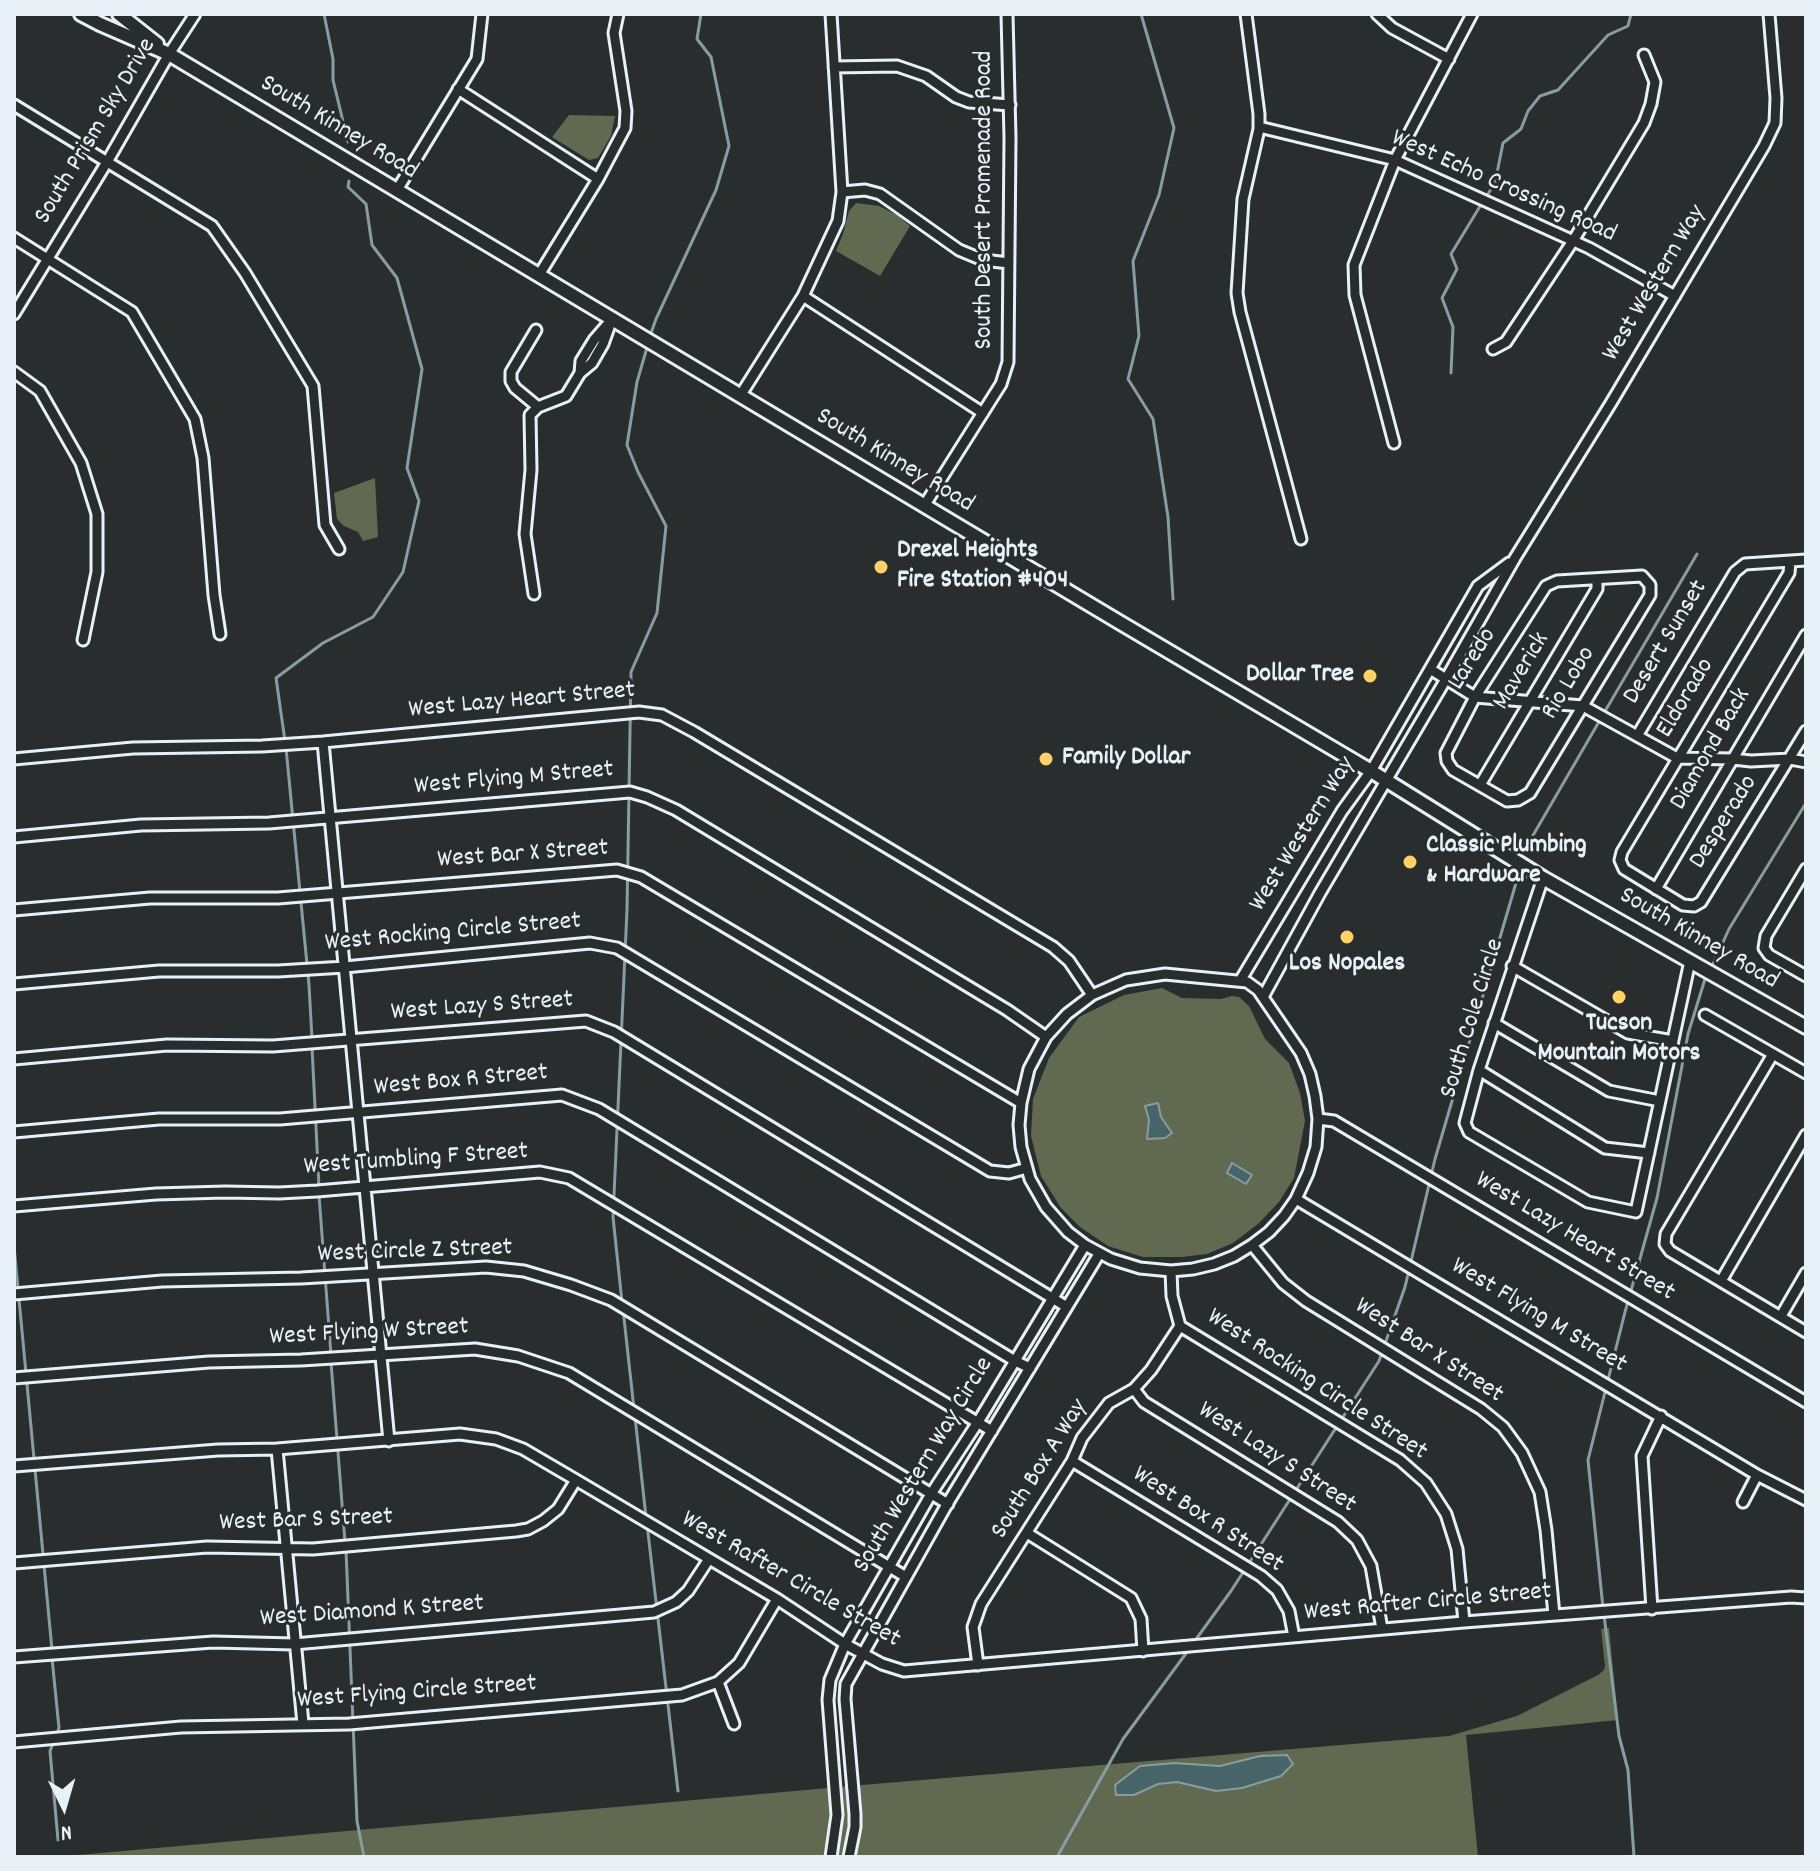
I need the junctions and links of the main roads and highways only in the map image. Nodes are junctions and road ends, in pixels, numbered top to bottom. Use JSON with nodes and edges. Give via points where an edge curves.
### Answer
{"nodes":[{"id":1,"x":81,"y":14,"type":"edge"},
{"id":2,"x":119,"y":14,"type":"edge"},
{"id":3,"x":169,"y":54,"type":"junction"},
{"id":4,"x":1806,"y":1027,"type":"edge"}],
"edges":[{"from":1,"to":3,"type":"main road","name":"South Kinney Road"},
{"from":2,"to":3,"type":"main road","name":"South Kinney Road"},
{"from":3,"to":4,"type":"main road","name":"South Kinney Road","via":[[1543,878]]}]}
